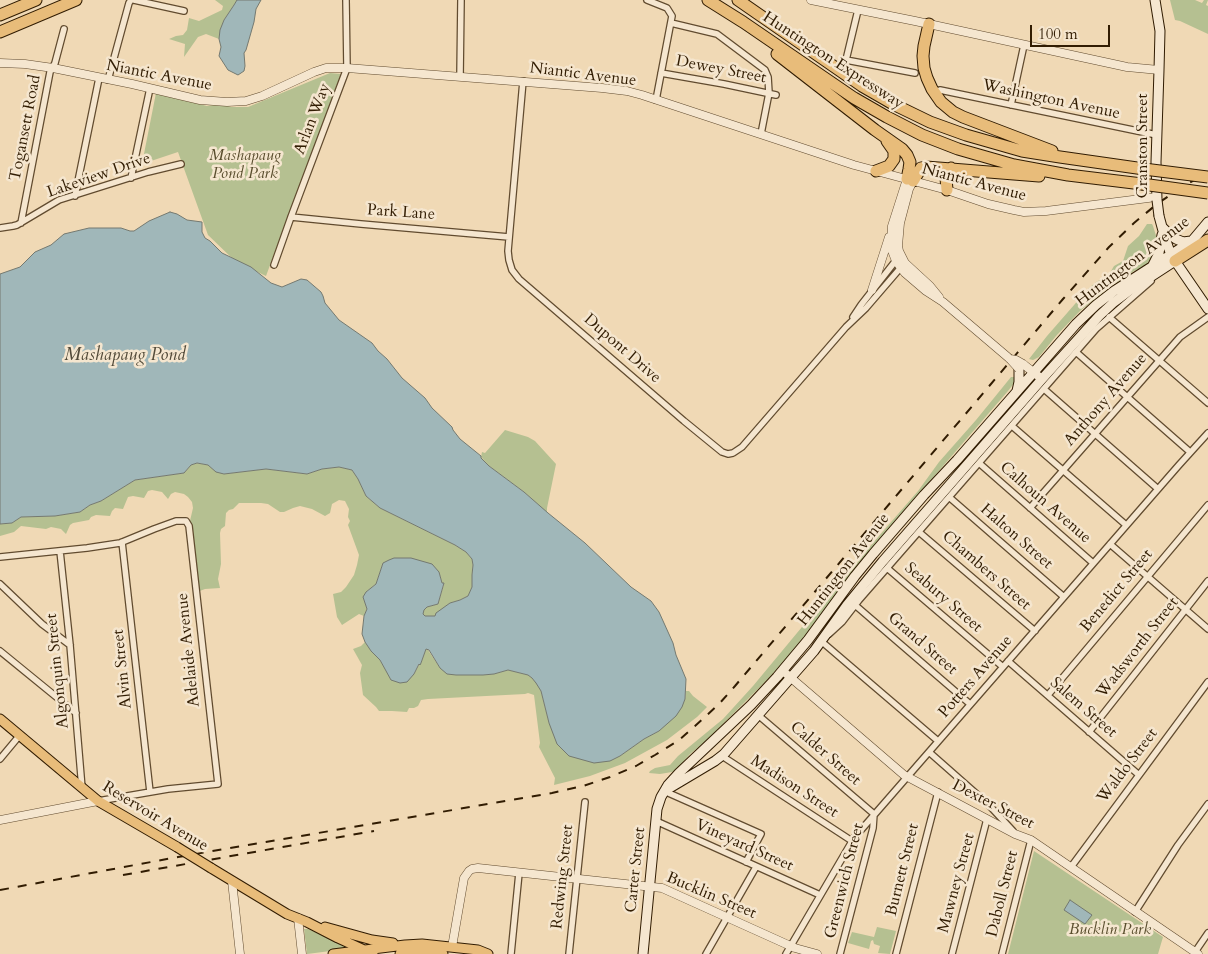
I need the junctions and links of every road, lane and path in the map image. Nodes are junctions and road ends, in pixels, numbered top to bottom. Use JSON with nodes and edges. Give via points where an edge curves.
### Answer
{"nodes":[{"id":1,"x":36,"y":0,"type":"edge"},
{"id":2,"x":76,"y":0,"type":"edge"},
{"id":3,"x":346,"y":0,"type":"edge"},
{"id":4,"x":461,"y":0,"type":"edge"},
{"id":5,"x":647,"y":0,"type":"edge"},
{"id":6,"x":708,"y":0,"type":"edge"},
{"id":7,"x":738,"y":0,"type":"edge"},
{"id":8,"x":811,"y":0,"type":"edge"},
{"id":9,"x":1155,"y":0,"type":"edge"},
{"id":10,"x":132,"y":1,"type":"edge"},
{"id":11,"x":858,"y":10,"type":"junction"},
{"id":12,"x":184,"y":11,"type":"dead end"},
{"id":13,"x":726,"y":11,"type":"junction"},
{"id":14,"x":0,"y":15,"type":"edge"},
{"id":15,"x":671,"y":23,"type":"junction"},
{"id":16,"x":929,"y":24,"type":"junction"},
{"id":17,"x":64,"y":29,"type":"dead end"},
{"id":18,"x":0,"y":32,"type":"edge"},
{"id":19,"x":1024,"y":45,"type":"junction"},
{"id":20,"x":0,"y":62,"type":"edge"},
{"id":21,"x":53,"y":68,"type":"junction"},
{"id":22,"x":347,"y":68,"type":"junction"},
{"id":23,"x":1159,"y":70,"type":"junction"},
{"id":24,"x":661,"y":73,"type":"junction"},
{"id":25,"x":915,"y":73,"type":"dead end"},
{"id":26,"x":460,"y":77,"type":"junction"},
{"id":27,"x":99,"y":78,"type":"junction"},
{"id":28,"x":108,"y":80,"type":"junction"},
{"id":29,"x":523,"y":82,"type":"junction"},
{"id":30,"x":150,"y":88,"type":"junction"},
{"id":31,"x":940,"y":90,"type":"dead end"},
{"id":32,"x":768,"y":93,"type":"junction"},
{"id":33,"x":776,"y":94,"type":"dead end"},
{"id":34,"x":656,"y":100,"type":"junction"},
{"id":35,"x":1011,"y":105,"type":"junction"},
{"id":36,"x":875,"y":130,"type":"junction"},
{"id":37,"x":760,"y":134,"type":"junction"},
{"id":38,"x":1156,"y":136,"type":"junction"},
{"id":39,"x":181,"y":164,"type":"dead end"},
{"id":40,"x":1117,"y":165,"type":"junction"},
{"id":41,"x":951,"y":168,"type":"junction"},
{"id":42,"x":876,"y":171,"type":"junction"},
{"id":43,"x":1068,"y":175,"type":"junction"},
{"id":44,"x":1208,"y":177,"type":"edge"},
{"id":45,"x":131,"y":178,"type":"junction"},
{"id":46,"x":910,"y":180,"type":"junction"},
{"id":47,"x":947,"y":190,"type":"junction"},
{"id":48,"x":1208,"y":193,"type":"edge"},
{"id":49,"x":75,"y":196,"type":"junction"},
{"id":50,"x":1156,"y":198,"type":"junction"},
{"id":51,"x":291,"y":217,"type":"junction"},
{"id":52,"x":1208,"y":222,"type":"edge"},
{"id":53,"x":21,"y":223,"type":"junction"},
{"id":54,"x":896,"y":225,"type":"junction"},
{"id":55,"x":1162,"y":227,"type":"junction"},
{"id":56,"x":0,"y":228,"type":"edge"},
{"id":57,"x":510,"y":237,"type":"junction"},
{"id":58,"x":1208,"y":240,"type":"edge"},
{"id":59,"x":1192,"y":241,"type":"junction"},
{"id":60,"x":898,"y":258,"type":"junction"},
{"id":61,"x":1173,"y":258,"type":"junction"},
{"id":62,"x":274,"y":265,"type":"dead end"},
{"id":63,"x":903,"y":265,"type":"junction"},
{"id":64,"x":1151,"y":267,"type":"junction"},
{"id":65,"x":1163,"y":269,"type":"junction"},
{"id":66,"x":872,"y":290,"type":"junction"},
{"id":67,"x":1208,"y":309,"type":"edge"},
{"id":68,"x":1109,"y":317,"type":"junction"},
{"id":69,"x":1208,"y":317,"type":"edge"},
{"id":70,"x":846,"y":328,"type":"junction"},
{"id":71,"x":1076,"y":352,"type":"junction"},
{"id":72,"x":1159,"y":361,"type":"junction"},
{"id":73,"x":1021,"y":366,"type":"junction"},
{"id":74,"x":1031,"y":375,"type":"junction"},
{"id":75,"x":1041,"y":384,"type":"junction"},
{"id":76,"x":1016,"y":392,"type":"junction"},
{"id":77,"x":1127,"y":397,"type":"junction"},
{"id":78,"x":1208,"y":403,"type":"edge"},
{"id":79,"x":1012,"y":426,"type":"junction"},
{"id":80,"x":1208,"y":433,"type":"edge"},
{"id":81,"x":1095,"y":434,"type":"junction"},
{"id":82,"x":1190,"y":452,"type":"junction"},
{"id":83,"x":979,"y":463,"type":"junction"},
{"id":84,"x":1063,"y":470,"type":"junction"},
{"id":85,"x":1158,"y":489,"type":"junction"},
{"id":86,"x":949,"y":497,"type":"junction"},
{"id":87,"x":1208,"y":505,"type":"edge"},
{"id":88,"x":1030,"y":508,"type":"junction"},
{"id":89,"x":1126,"y":525,"type":"junction"},
{"id":90,"x":919,"y":532,"type":"junction"},
{"id":91,"x":122,"y":542,"type":"junction"},
{"id":92,"x":1110,"y":544,"type":"junction"},
{"id":93,"x":60,"y":551,"type":"junction"},
{"id":94,"x":0,"y":557,"type":"edge"},
{"id":95,"x":1094,"y":563,"type":"junction"},
{"id":96,"x":887,"y":568,"type":"junction"},
{"id":97,"x":1148,"y":577,"type":"junction"},
{"id":98,"x":1208,"y":581,"type":"edge"},
{"id":99,"x":0,"y":584,"type":"edge"},
{"id":100,"x":1064,"y":597,"type":"junction"},
{"id":101,"x":855,"y":605,"type":"junction"},
{"id":102,"x":1185,"y":609,"type":"junction"},
{"id":103,"x":1208,"y":629,"type":"edge"},
{"id":104,"x":1035,"y":631,"type":"junction"},
{"id":105,"x":821,"y":641,"type":"junction"},
{"id":106,"x":70,"y":645,"type":"junction"},
{"id":107,"x":0,"y":651,"type":"edge"},
{"id":108,"x":1008,"y":661,"type":"junction"},
{"id":109,"x":1003,"y":667,"type":"junction"},
{"id":110,"x":782,"y":671,"type":"junction"},
{"id":111,"x":790,"y":678,"type":"junction"},
{"id":112,"x":1208,"y":682,"type":"edge"},
{"id":113,"x":1048,"y":695,"type":"junction"},
{"id":114,"x":970,"y":704,"type":"junction"},
{"id":115,"x":76,"y":713,"type":"junction"},
{"id":116,"x":758,"y":715,"type":"junction"},
{"id":117,"x":0,"y":719,"type":"edge"},
{"id":118,"x":1089,"y":732,"type":"junction"},
{"id":119,"x":20,"y":735,"type":"junction"},
{"id":120,"x":938,"y":741,"type":"junction"},
{"id":121,"x":929,"y":752,"type":"junction"},
{"id":122,"x":722,"y":756,"type":"junction"},
{"id":123,"x":0,"y":759,"type":"edge"},
{"id":124,"x":1139,"y":775,"type":"junction"},
{"id":125,"x":907,"y":777,"type":"junction"},
{"id":126,"x":82,"y":788,"type":"junction"},
{"id":127,"x":664,"y":791,"type":"junction"},
{"id":128,"x":150,"y":792,"type":"junction"},
{"id":129,"x":938,"y":792,"type":"junction"},
{"id":130,"x":98,"y":801,"type":"junction"},
{"id":131,"x":585,"y":802,"type":"dead end"},
{"id":132,"x":1208,"y":804,"type":"edge"},
{"id":133,"x":874,"y":814,"type":"junction"},
{"id":134,"x":987,"y":819,"type":"junction"},
{"id":135,"x":0,"y":820,"type":"edge"},
{"id":136,"x":656,"y":821,"type":"junction"},
{"id":137,"x":1015,"y":834,"type":"junction"},
{"id":138,"x":1030,"y":840,"type":"junction"},
{"id":139,"x":852,"y":841,"type":"junction"},
{"id":140,"x":746,"y":862,"type":"junction"},
{"id":141,"x":756,"y":867,"type":"junction"},
{"id":142,"x":1071,"y":867,"type":"junction"},
{"id":143,"x":519,"y":873,"type":"junction"},
{"id":144,"x":577,"y":879,"type":"junction"},
{"id":145,"x":232,"y":881,"type":"junction"},
{"id":146,"x":650,"y":886,"type":"junction"},
{"id":147,"x":820,"y":895,"type":"junction"},
{"id":148,"x":1135,"y":912,"type":"junction"},
{"id":149,"x":727,"y":917,"type":"junction"},
{"id":150,"x":298,"y":918,"type":"junction"},
{"id":151,"x":307,"y":922,"type":"junction"},
{"id":152,"x":1208,"y":933,"type":"edge"},
{"id":153,"x":405,"y":945,"type":"junction"},
{"id":154,"x":790,"y":946,"type":"junction"},
{"id":155,"x":452,"y":947,"type":"junction"},
{"id":156,"x":362,"y":949,"type":"junction"},
{"id":157,"x":426,"y":950,"type":"edge"},
{"id":158,"x":1196,"y":953,"type":"edge"},
{"id":159,"x":240,"y":954,"type":"edge"},
{"id":160,"x":302,"y":954,"type":"edge"},
{"id":161,"x":333,"y":954,"type":"edge"},
{"id":162,"x":373,"y":954,"type":"edge"},
{"id":163,"x":400,"y":954,"type":"edge"},
{"id":164,"x":443,"y":954,"type":"edge"},
{"id":165,"x":487,"y":954,"type":"edge"},
{"id":166,"x":511,"y":954,"type":"edge"},
{"id":167,"x":569,"y":954,"type":"edge"},
{"id":168,"x":643,"y":954,"type":"edge"},
{"id":169,"x":706,"y":954,"type":"edge"},
{"id":170,"x":786,"y":954,"type":"edge"},
{"id":171,"x":817,"y":954,"type":"edge"},
{"id":172,"x":840,"y":954,"type":"edge"},
{"id":173,"x":896,"y":954,"type":"edge"},
{"id":174,"x":952,"y":954,"type":"edge"},
{"id":175,"x":1002,"y":954,"type":"edge"}],
"edges":[{"from":1,"to":14,"type":"highway"},
{"from":2,"to":18,"type":"highway"},
{"from":3,"to":22,"type":"street"},
{"from":4,"to":26,"type":"street"},
{"from":5,"to":15,"type":"street","via":[[667,8],[672,16]]},
{"from":6,"to":13,"type":"highway","name":"Huntington Expressway"},
{"from":7,"to":40,"type":"highway","name":"Huntington Expressway","via":[[862,86],[930,122],[1022,151]]},
{"from":8,"to":11,"type":"street"},
{"from":9,"to":23,"type":"main road","name":"Cranston Street","via":[[1160,31]]},
{"from":10,"to":12,"type":"street"},
{"from":10,"to":28,"type":"street"},
{"from":11,"to":16,"type":"street"},
{"from":11,"to":25,"type":"street","via":[[846,60]]},
{"from":13,"to":36,"type":"highway","via":[[802,75]]},
{"from":13,"to":43,"type":"highway","name":"Huntington Expressway","via":[[837,88],[904,127],[976,155]]},
{"from":15,"to":24,"type":"street"},
{"from":15,"to":32,"type":"street","via":[[717,34],[765,70]]},
{"from":16,"to":19,"type":"street"},
{"from":16,"to":40,"type":"highway","via":[[923,62],[925,73],[934,94],[949,109],[1045,149]]},
{"from":17,"to":21,"type":"street","name":"Togansett Road"},
{"from":19,"to":23,"type":"street","via":[[1126,67]]},
{"from":19,"to":35,"type":"street"},
{"from":20,"to":21,"type":"street","name":"Niantic Avenue"},
{"from":21,"to":27,"type":"street","name":"Niantic Avenue"},
{"from":21,"to":53,"type":"street","name":"Togansett Road"},
{"from":22,"to":26,"type":"street","name":"Niantic Avenue"},
{"from":22,"to":30,"type":"street","name":"Niantic Avenue","via":[[326,68],[246,101],[200,100]]},
{"from":22,"to":51,"type":"street","name":"Arlan Way"},
{"from":23,"to":38,"type":"main road","name":"Cranston Street"},
{"from":24,"to":32,"type":"street","name":"Dewey Street"},
{"from":24,"to":34,"type":"street"},
{"from":26,"to":29,"type":"street","name":"Niantic Avenue"},
{"from":27,"to":28,"type":"street","name":"Niantic Avenue"},
{"from":27,"to":49,"type":"street"},
{"from":28,"to":30,"type":"street","name":"Niantic Avenue"},
{"from":29,"to":34,"type":"street","name":"Niantic Avenue","via":[[627,91]]},
{"from":29,"to":57,"type":"street","name":"Dupont Drive"},
{"from":30,"to":45,"type":"street"},
{"from":31,"to":35,"type":"street","name":"Washington Avenue"},
{"from":32,"to":33,"type":"street","name":"Dewey Street"},
{"from":32,"to":37,"type":"street"},
{"from":34,"to":37,"type":"street","name":"Niantic Avenue"},
{"from":35,"to":38,"type":"street","name":"Washington Avenue"},
{"from":36,"to":42,"type":"highway","via":[[892,146],[895,155],[889,166]]},
{"from":36,"to":46,"type":"highway","via":[[907,155]]},
{"from":37,"to":42,"type":"street","name":"Niantic Avenue"},
{"from":38,"to":50,"type":"main road","name":"Cranston Street"},
{"from":39,"to":45,"type":"street","name":"Lakeview Drive"},
{"from":40,"to":44,"type":"highway","name":"Huntington Expressway","bridge":true},
{"from":41,"to":43,"type":"highway","via":[[1035,176]]},
{"from":41,"to":46,"type":"highway","via":[[924,167]]},
{"from":41,"to":47,"type":"highway","via":[[946,178]]},
{"from":42,"to":46,"type":"street","name":"Niantic Avenue"},
{"from":43,"to":48,"type":"highway","name":"Huntington Expressway","bridge":true},
{"from":45,"to":49,"type":"street","name":"Lakeview Drive"},
{"from":46,"to":47,"type":"street","name":"Niantic Avenue"},
{"from":46,"to":54,"type":"street"},
{"from":47,"to":50,"type":"street","name":"Niantic Avenue","via":[[988,204],[1030,212]]},
{"from":49,"to":53,"type":"street","name":"Lakeview Drive","via":[[59,200]]},
{"from":50,"to":55,"type":"main road","name":"Cranston Street","bridge":true},
{"from":51,"to":57,"type":"street","name":"Park Lane"},
{"from":51,"to":62,"type":"street","name":"Arlan Way"},
{"from":52,"to":59,"type":"main road","name":"Huntington Avenue"},
{"from":53,"to":56,"type":"street","name":"Lakeview Drive"},
{"from":54,"to":60,"type":"street"},
{"from":54,"to":66,"type":"street"},
{"from":55,"to":59,"type":"main road","via":[[1177,240]]},
{"from":55,"to":61,"type":"main road","name":"Cranston Street"},
{"from":55,"to":64,"type":"main road","via":[[1159,253]]},
{"from":57,"to":70,"type":"street","name":"Dupont Drive","via":[[509,260],[516,276],[725,453],[733,453],[742,447]]},
{"from":58,"to":61,"type":"highway"},
{"from":59,"to":61,"type":"main road","name":"Huntington Avenue"},
{"from":60,"to":63,"type":"street"},
{"from":60,"to":66,"type":"street","name":"Dupont Drive"},
{"from":61,"to":64,"type":"main road","name":"Huntington Avenue"},
{"from":61,"to":65,"type":"main road","name":"Huntington Avenue"},
{"from":61,"to":67,"type":"main road","name":"Cranston Street"},
{"from":63,"to":70,"type":"street","name":"Dupont Drive"},
{"from":63,"to":73,"type":"street","bridge":true},
{"from":64,"to":74,"type":"main road","name":"Huntington Avenue","via":[[1090,310]]},
{"from":65,"to":68,"type":"street","name":"Huntington Avenue"},
{"from":65,"to":75,"type":"main road","name":"Huntington Avenue","via":[[1099,316]]},
{"from":66,"to":70,"type":"street","name":"Dupont Drive"},
{"from":68,"to":71,"type":"street","name":"Huntington Avenue"},
{"from":68,"to":72,"type":"street"},
{"from":69,"to":72,"type":"street","name":"Anthony Avenue","via":[[1184,334]]},
{"from":71,"to":75,"type":"street","name":"Huntington Avenue"},
{"from":71,"to":77,"type":"street"},
{"from":72,"to":77,"type":"street","name":"Anthony Avenue"},
{"from":72,"to":78,"type":"street"},
{"from":73,"to":74,"type":"street"},
{"from":73,"to":76,"type":"main road"},
{"from":74,"to":75,"type":"street"},
{"from":74,"to":76,"type":"main road","name":"Huntington Avenue"},
{"from":75,"to":79,"type":"street","name":"Huntington Avenue"},
{"from":75,"to":81,"type":"street"},
{"from":75,"to":105,"type":"main road","name":"Huntington Avenue","via":[[883,562]]},
{"from":76,"to":110,"type":"main road","name":"Huntington Avenue","via":[[873,554]]},
{"from":77,"to":81,"type":"street","name":"Anthony Avenue"},
{"from":77,"to":82,"type":"street"},
{"from":79,"to":83,"type":"street","name":"Huntington Avenue"},
{"from":79,"to":84,"type":"street"},
{"from":80,"to":82,"type":"street","name":"Potters Avenue"},
{"from":81,"to":84,"type":"street","name":"Anthony Avenue"},
{"from":81,"to":85,"type":"street"},
{"from":82,"to":85,"type":"street","name":"Potters Avenue"},
{"from":83,"to":86,"type":"street","name":"Huntington Avenue"},
{"from":83,"to":88,"type":"street","name":"Calhoun Avenue"},
{"from":84,"to":88,"type":"street","name":"Anthony Avenue"},
{"from":84,"to":89,"type":"street"},
{"from":85,"to":89,"type":"street","name":"Potters Avenue"},
{"from":86,"to":90,"type":"street","name":"Huntington Avenue"},
{"from":86,"to":100,"type":"street","name":"Halton Street"},
{"from":87,"to":97,"type":"street","name":"Benedict Street"},
{"from":88,"to":95,"type":"street","name":"Calhoun Avenue"},
{"from":89,"to":92,"type":"street","name":"Potters Avenue"},
{"from":90,"to":96,"type":"street","name":"Huntington Avenue"},
{"from":90,"to":104,"type":"street","name":"Chambers Street"},
{"from":91,"to":93,"type":"street"},
{"from":91,"to":128,"type":"street","name":"Alvin Street"},
{"from":91,"to":128,"type":"street","name":"Adelaide Avenue","via":[[179,521],[186,521],[189,526],[218,784]]},
{"from":92,"to":95,"type":"street","name":"Potters Avenue"},
{"from":92,"to":97,"type":"street"},
{"from":93,"to":94,"type":"street"},
{"from":93,"to":106,"type":"street","name":"Algonquin Street"},
{"from":95,"to":100,"type":"street","name":"Potters Avenue"},
{"from":96,"to":101,"type":"street","name":"Huntington Avenue"},
{"from":96,"to":109,"type":"street","name":"Seabury Street"},
{"from":97,"to":102,"type":"street"},
{"from":97,"to":113,"type":"street","name":"Benedict Street"},
{"from":98,"to":102,"type":"street","name":"Wadsworth Street"},
{"from":99,"to":106,"type":"street","via":[[42,624]]},
{"from":100,"to":104,"type":"street","name":"Potters Avenue"},
{"from":101,"to":105,"type":"street","name":"Huntington Avenue","via":[[837,628]]},
{"from":101,"to":114,"type":"street","name":"Grand Street"},
{"from":102,"to":103,"type":"street"},
{"from":102,"to":118,"type":"street","name":"Wadsworth Street"},
{"from":104,"to":108,"type":"street","name":"Potters Avenue"},
{"from":105,"to":111,"type":"main road","name":"Huntington Avenue"},
{"from":105,"to":120,"type":"street"},
{"from":106,"to":115,"type":"street","name":"Algonquin Street"},
{"from":107,"to":115,"type":"street"},
{"from":108,"to":109,"type":"street","name":"Potters Avenue"},
{"from":108,"to":113,"type":"street","name":"Salem Street"},
{"from":109,"to":114,"type":"street","name":"Potters Avenue"},
{"from":110,"to":111,"type":"street","name":"Dexter Street"},
{"from":110,"to":127,"type":"main road","name":"Huntington Avenue"},
{"from":111,"to":116,"type":"main road","name":"Huntington Avenue"},
{"from":111,"to":125,"type":"street","name":"Dexter Street"},
{"from":112,"to":124,"type":"street","name":"Waldo Street"},
{"from":113,"to":118,"type":"street","name":"Salem Street"},
{"from":114,"to":120,"type":"street","name":"Potters Avenue"},
{"from":115,"to":126,"type":"street","name":"Algonquin Street"},
{"from":116,"to":122,"type":"main road","name":"Huntington Avenue"},
{"from":116,"to":133,"type":"street","name":"Calder Street"},
{"from":117,"to":119,"type":"main road","name":"Reservoir Avenue"},
{"from":118,"to":124,"type":"street","name":"Salem Street"},
{"from":119,"to":123,"type":"street"},
{"from":119,"to":126,"type":"main road","name":"Reservoir Avenue"},
{"from":120,"to":121,"type":"street","name":"Potters Avenue"},
{"from":121,"to":125,"type":"street","name":"Potters Avenue"},
{"from":121,"to":137,"type":"street","via":[[988,804]]},
{"from":122,"to":127,"type":"main road","name":"Huntington Avenue"},
{"from":122,"to":139,"type":"street","name":"Madison Street"},
{"from":124,"to":142,"type":"street","name":"Waldo Street"},
{"from":125,"to":129,"type":"street","name":"Dexter Street"},
{"from":125,"to":133,"type":"street","name":"Potters Avenue"},
{"from":126,"to":130,"type":"main road","name":"Reservoir Avenue"},
{"from":127,"to":136,"type":"main road","name":"Carter Street"},
{"from":127,"to":140,"type":"street","via":[[761,834]]},
{"from":128,"to":130,"type":"street"},
{"from":129,"to":134,"type":"street","name":"Dexter Street"},
{"from":129,"to":173,"type":"street","name":"Burnett Street"},
{"from":130,"to":135,"type":"street"},
{"from":130,"to":145,"type":"main road","name":"Reservoir Avenue","bridge":true},
{"from":131,"to":144,"type":"street","name":"Redwing Street"},
{"from":132,"to":148,"type":"street"},
{"from":133,"to":139,"type":"street","name":"Potters Avenue"},
{"from":133,"to":172,"type":"street","name":"Greenwich Street"},
{"from":134,"to":137,"type":"street","name":"Dexter Street"},
{"from":134,"to":174,"type":"street","name":"Mawney Street"},
{"from":136,"to":140,"type":"street","name":"Vineyard Street"},
{"from":136,"to":146,"type":"main road","name":"Carter Street"},
{"from":137,"to":138,"type":"street","name":"Dexter Street"},
{"from":138,"to":142,"type":"street","name":"Dexter Street"},
{"from":138,"to":175,"type":"street","name":"Daboll Street"},
{"from":139,"to":147,"type":"street","name":"Potters Avenue"},
{"from":140,"to":141,"type":"street","name":"Vineyard Street"},
{"from":141,"to":147,"type":"street","name":"Vineyard Street"},
{"from":141,"to":149,"type":"street"},
{"from":142,"to":148,"type":"street","name":"Dexter Street"},
{"from":143,"to":144,"type":"street","name":"Bucklin Street"},
{"from":143,"to":155,"type":"street","name":"Bucklin Street","via":[[478,868],[465,875]]},
{"from":143,"to":166,"type":"street"},
{"from":144,"to":146,"type":"street","name":"Bucklin Street"},
{"from":144,"to":167,"type":"street","name":"Redwing Street"},
{"from":145,"to":150,"type":"main road","name":"Reservoir Avenue"},
{"from":145,"to":159,"type":"street"},
{"from":146,"to":149,"type":"street","name":"Bucklin Street"},
{"from":146,"to":168,"type":"main road","name":"Carter Street"},
{"from":147,"to":154,"type":"street","name":"Potters Avenue"},
{"from":148,"to":158,"type":"street","name":"Dexter Street"},
{"from":149,"to":154,"type":"street","name":"Bucklin Street"},
{"from":149,"to":169,"type":"street"},
{"from":150,"to":151,"type":"main road","name":"Reservoir Avenue"},
{"from":150,"to":160,"type":"street"},
{"from":151,"to":153,"type":"main road","name":"Reservoir Avenue","via":[[372,940]]},
{"from":151,"to":156,"type":"main road","name":"Reservoir Avenue"},
{"from":152,"to":158,"type":"street"},
{"from":153,"to":156,"type":"main road"},
{"from":153,"to":157,"type":"main road"},
{"from":154,"to":170,"type":"street","name":"Potters Avenue"},
{"from":154,"to":171,"type":"street","name":"Bucklin Street"},
{"from":155,"to":157,"type":"main road"},
{"from":155,"to":165,"type":"main road"},
{"from":156,"to":161,"type":"main road"},
{"from":156,"to":162,"type":"main road","name":"Reservoir Avenue"},
{"from":157,"to":163,"type":"main road"},
{"from":157,"to":164,"type":"main road"}]}
